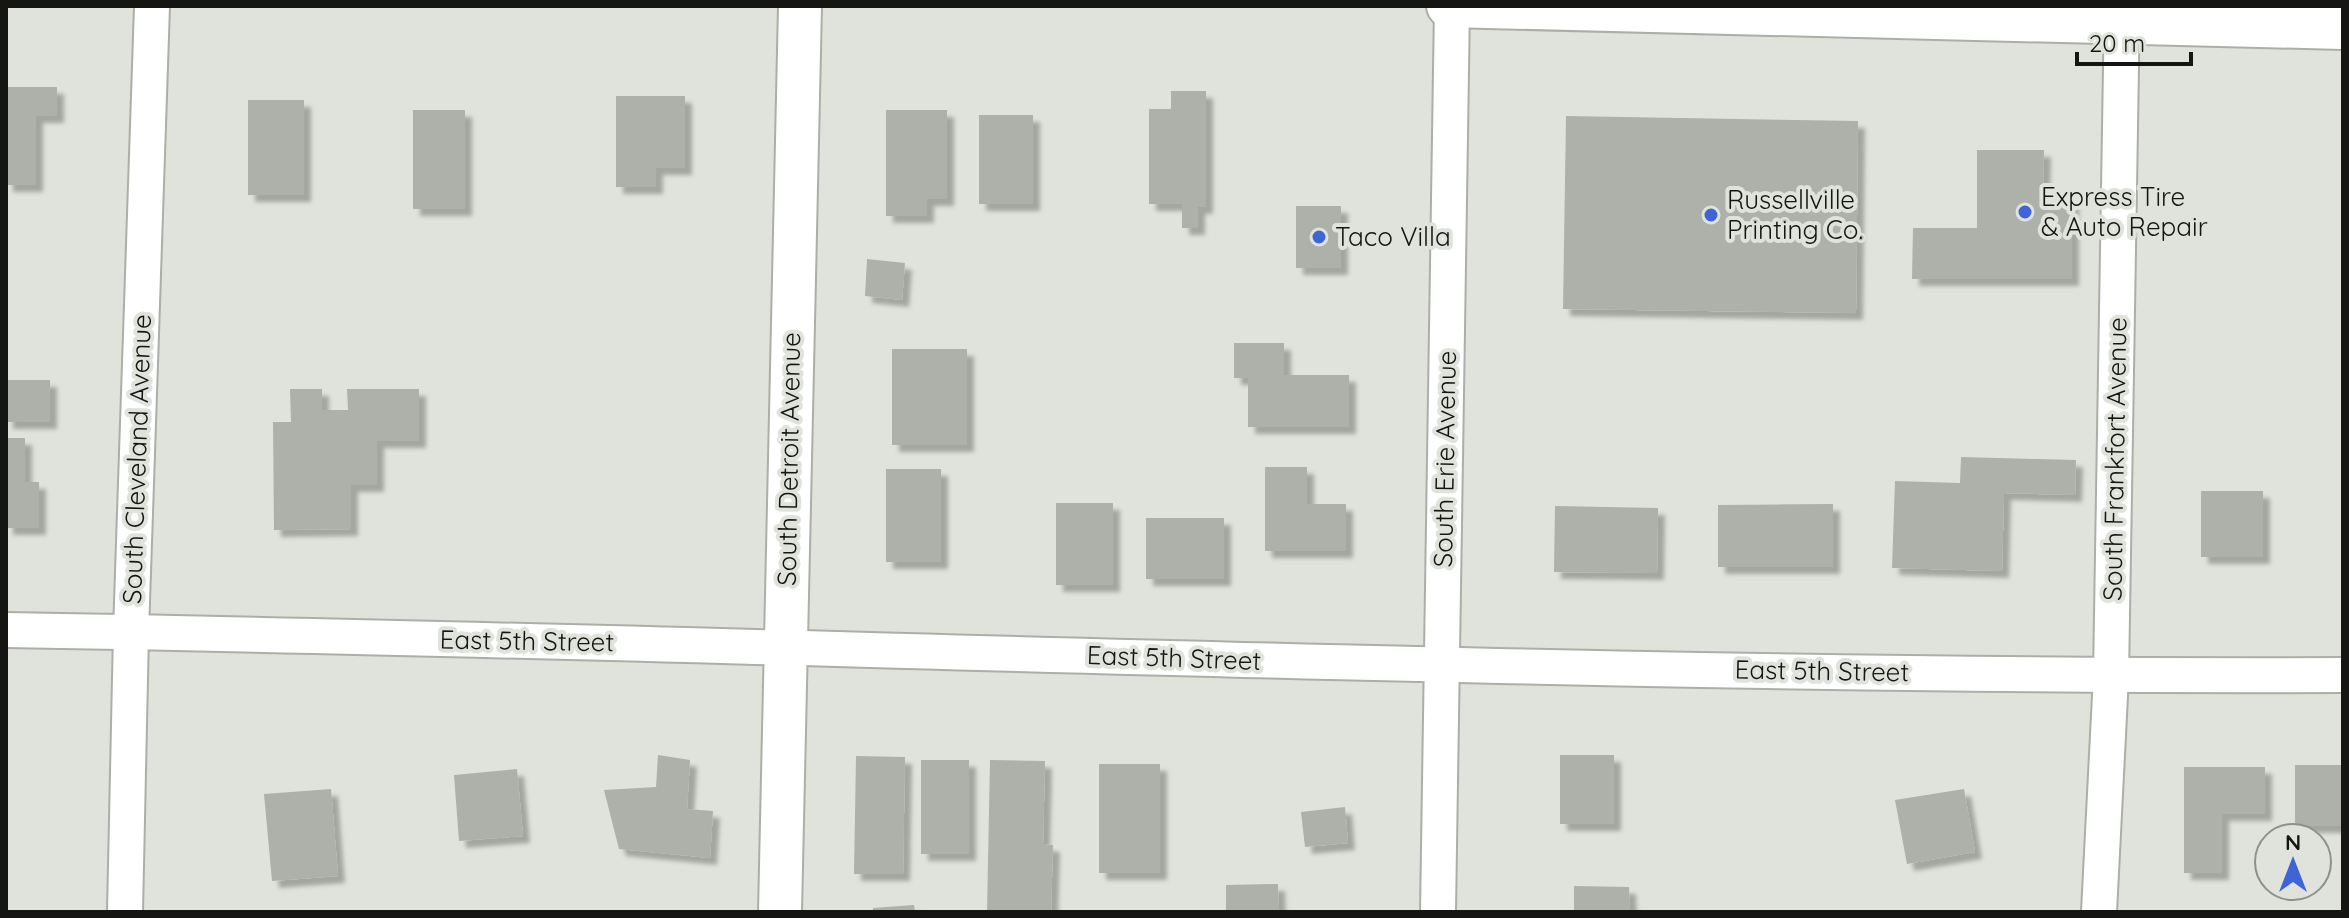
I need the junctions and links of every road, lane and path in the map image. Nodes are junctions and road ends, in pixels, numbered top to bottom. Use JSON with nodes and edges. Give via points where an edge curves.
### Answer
{"nodes":[{"id":1,"x":152,"y":6,"type":"edge"},
{"id":2,"x":800,"y":6,"type":"edge"},
{"id":3,"x":1450,"y":6,"type":"edge"},
{"id":4,"x":2121,"y":14,"type":"edge"},
{"id":5,"x":2343,"y":28,"type":"edge"},
{"id":6,"x":6,"y":630,"type":"edge"},
{"id":7,"x":131,"y":632,"type":"junction"},
{"id":8,"x":785,"y":648,"type":"junction"},
{"id":9,"x":1441,"y":666,"type":"junction"},
{"id":10,"x":2343,"y":675,"type":"edge"},
{"id":11,"x":2111,"y":676,"type":"junction"},
{"id":12,"x":125,"y":912,"type":"edge"},
{"id":13,"x":780,"y":912,"type":"edge"},
{"id":14,"x":1438,"y":912,"type":"edge"},
{"id":15,"x":2099,"y":912,"type":"edge"}],
"edges":[{"from":1,"to":7,"type":"street","name":"South Cleveland Avenue"},
{"from":2,"to":8,"type":"street","name":"South Detroit Avenue"},
{"from":3,"to":4,"type":"street"},
{"from":3,"to":9,"type":"street","name":"South Erie Avenue"},
{"from":4,"to":5,"type":"street"},
{"from":4,"to":11,"type":"street","name":"South Frankfort Avenue"},
{"from":6,"to":7,"type":"street","name":"East 5th Street"},
{"from":7,"to":8,"type":"street","name":"East 5th Street"},
{"from":7,"to":12,"type":"street","name":"South Cleveland Avenue"},
{"from":8,"to":9,"type":"street","name":"East 5th Street"},
{"from":8,"to":13,"type":"street","name":"South Detroit Avenue"},
{"from":9,"to":11,"type":"street","name":"East 5th Street"},
{"from":9,"to":14,"type":"street","name":"South Erie Avenue"},
{"from":10,"to":11,"type":"street","name":"East 5th Street"},
{"from":11,"to":15,"type":"street","name":"South Frankfort Avenue"}]}
